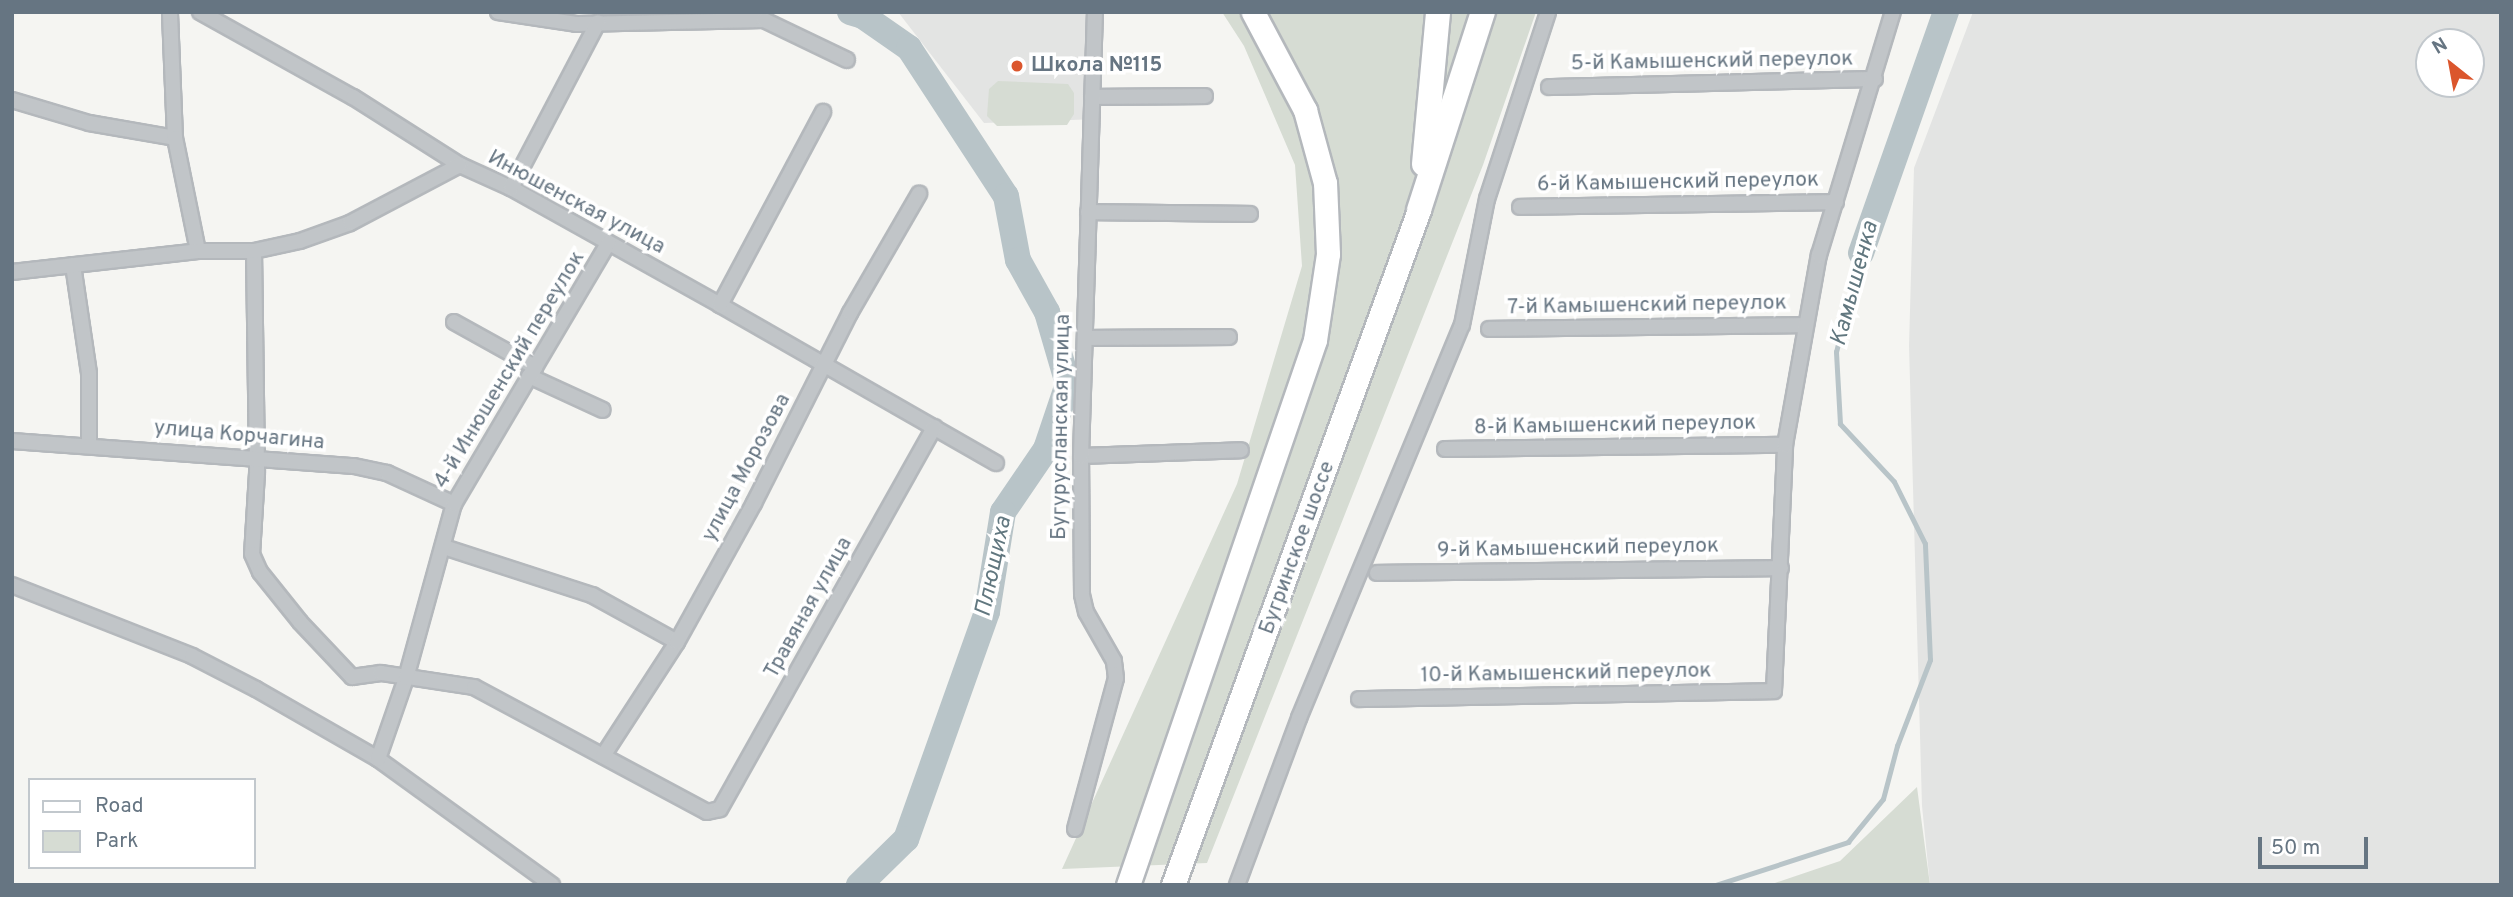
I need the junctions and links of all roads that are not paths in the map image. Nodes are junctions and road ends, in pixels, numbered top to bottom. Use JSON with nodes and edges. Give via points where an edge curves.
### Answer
{"nodes":[{"id":1,"x":170,"y":12,"type":"edge"},
{"id":2,"x":200,"y":12,"type":"edge"},
{"id":3,"x":498,"y":12,"type":"edge"},
{"id":4,"x":1095,"y":12,"type":"edge"},
{"id":5,"x":1253,"y":12,"type":"edge"},
{"id":6,"x":1438,"y":12,"type":"edge"},
{"id":7,"x":1483,"y":12,"type":"edge"},
{"id":8,"x":1548,"y":12,"type":"edge"},
{"id":9,"x":1894,"y":12,"type":"edge"},
{"id":10,"x":598,"y":22,"type":"junction"},
{"id":11,"x":847,"y":60,"type":"dead end"},
{"id":12,"x":1875,"y":79,"type":"junction"},
{"id":13,"x":1549,"y":87,"type":"dead end"},
{"id":14,"x":1205,"y":96,"type":"dead end"},
{"id":15,"x":1092,"y":97,"type":"junction"},
{"id":16,"x":12,"y":100,"type":"edge"},
{"id":17,"x":823,"y":112,"type":"dead end"},
{"id":18,"x":175,"y":138,"type":"junction"},
{"id":19,"x":460,"y":165,"type":"junction"},
{"id":20,"x":511,"y":188,"type":"junction"},
{"id":21,"x":919,"y":194,"type":"dead end"},
{"id":22,"x":1836,"y":202,"type":"junction"},
{"id":23,"x":1520,"y":207,"type":"dead end"},
{"id":24,"x":1419,"y":210,"type":"junction"},
{"id":25,"x":1088,"y":212,"type":"junction"},
{"id":26,"x":1250,"y":214,"type":"dead end"},
{"id":27,"x":608,"y":244,"type":"junction"},
{"id":28,"x":198,"y":251,"type":"junction"},
{"id":29,"x":254,"y":251,"type":"junction"},
{"id":30,"x":72,"y":265,"type":"junction"},
{"id":31,"x":12,"y":272,"type":"edge"},
{"id":32,"x":720,"y":304,"type":"junction"},
{"id":33,"x":454,"y":322,"type":"dead end"},
{"id":34,"x":1806,"y":326,"type":"junction"},
{"id":35,"x":1489,"y":329,"type":"dead end"},
{"id":36,"x":1229,"y":337,"type":"dead end"},
{"id":37,"x":1085,"y":338,"type":"junction"},
{"id":38,"x":824,"y":364,"type":"junction"},
{"id":39,"x":532,"y":371,"type":"junction"},
{"id":40,"x":604,"y":410,"type":"dead end"},
{"id":41,"x":934,"y":427,"type":"junction"},
{"id":42,"x":12,"y":441,"type":"edge"},
{"id":43,"x":89,"y":445,"type":"junction"},
{"id":44,"x":1785,"y":445,"type":"junction"},
{"id":45,"x":1445,"y":449,"type":"dead end"},
{"id":46,"x":1241,"y":450,"type":"dead end"},
{"id":47,"x":1081,"y":456,"type":"junction"},
{"id":48,"x":256,"y":457,"type":"junction"},
{"id":49,"x":996,"y":463,"type":"dead end"},
{"id":50,"x":454,"y":504,"type":"junction"},
{"id":51,"x":444,"y":547,"type":"junction"},
{"id":52,"x":1780,"y":568,"type":"junction"},
{"id":53,"x":1377,"y":573,"type":"dead end"},
{"id":54,"x":12,"y":585,"type":"edge"},
{"id":55,"x":677,"y":642,"type":"junction"},
{"id":56,"x":406,"y":677,"type":"junction"},
{"id":57,"x":1359,"y":699,"type":"dead end"},
{"id":58,"x":603,"y":755,"type":"junction"},
{"id":59,"x":378,"y":759,"type":"junction"},
{"id":60,"x":1075,"y":829,"type":"dead end"},
{"id":61,"x":552,"y":885,"type":"edge"},
{"id":62,"x":1128,"y":885,"type":"edge"},
{"id":63,"x":1172,"y":885,"type":"edge"},
{"id":64,"x":1237,"y":885,"type":"edge"}],
"edges":[{"from":1,"to":18,"type":"street"},
{"from":2,"to":19,"type":"street","name":"Инюшенская улица","via":[[353,97]]},
{"from":3,"to":10,"type":"street","via":[[576,24]]},
{"from":4,"to":15,"type":"street","name":"Бугурусланская улица"},
{"from":5,"to":62,"type":"main road","via":[[1305,110],[1325,183],[1328,254],[1315,340]]},
{"from":6,"to":24,"type":"highway"},
{"from":7,"to":24,"type":"highway"},
{"from":8,"to":64,"type":"street","via":[[1487,199],[1462,325],[1299,718]]},
{"from":9,"to":12,"type":"street"},
{"from":10,"to":11,"type":"street","via":[[764,20]]},
{"from":10,"to":20,"type":"street"},
{"from":12,"to":13,"type":"street","name":"5-й Камышенский переулок"},
{"from":12,"to":22,"type":"street"},
{"from":14,"to":15,"type":"street"},
{"from":15,"to":25,"type":"street","name":"Бугурусланская улица"},
{"from":16,"to":18,"type":"street","via":[[89,123]]},
{"from":17,"to":32,"type":"street"},
{"from":18,"to":28,"type":"street"},
{"from":19,"to":20,"type":"street","name":"Инюшенская улица"},
{"from":19,"to":29,"type":"street","via":[[350,223]]},
{"from":20,"to":27,"type":"street","name":"Инюшенская улица"},
{"from":21,"to":38,"type":"street","name":"улица Морозова"},
{"from":22,"to":23,"type":"street","name":"6-й Камышенский переулок"},
{"from":22,"to":34,"type":"street"},
{"from":24,"to":63,"type":"main road","name":"Бугринское шоссе"},
{"from":25,"to":26,"type":"street"},
{"from":25,"to":37,"type":"street","name":"Бугурусланская улица"},
{"from":27,"to":32,"type":"street","name":"Инюшенская улица"},
{"from":27,"to":39,"type":"street","name":"4-й Инюшенский переулок"},
{"from":28,"to":29,"type":"street"},
{"from":28,"to":30,"type":"street"},
{"from":29,"to":48,"type":"street"},
{"from":30,"to":31,"type":"street"},
{"from":30,"to":43,"type":"street","via":[[89,373]]},
{"from":32,"to":38,"type":"street","name":"Инюшенская улица"},
{"from":33,"to":39,"type":"street"},
{"from":34,"to":35,"type":"street","name":"7-й Камышенский переулок"},
{"from":34,"to":44,"type":"street"},
{"from":36,"to":37,"type":"street"},
{"from":37,"to":47,"type":"street","name":"Бугурусланская улица"},
{"from":38,"to":41,"type":"street","name":"Инюшенская улица"},
{"from":38,"to":55,"type":"street","name":"улица Морозова"},
{"from":39,"to":40,"type":"street"},
{"from":39,"to":50,"type":"street","name":"4-й Инюшенский переулок"},
{"from":41,"to":49,"type":"street","name":"Инюшенская улица"},
{"from":41,"to":58,"type":"street","name":"Травяная улица","via":[[720,809],[707,812],[684,802]]},
{"from":42,"to":43,"type":"street","name":"улица Корчагина"},
{"from":43,"to":48,"type":"street","name":"улица Корчагина"},
{"from":44,"to":45,"type":"street","name":"8-й Камышенский переулок"},
{"from":44,"to":52,"type":"street"},
{"from":46,"to":47,"type":"street"},
{"from":47,"to":60,"type":"street","name":"Бугурусланская улица","via":[[1082,594],[1086,612],[1114,661],[1116,678]]},
{"from":48,"to":50,"type":"street","name":"улица Корчагина","via":[[387,472]]},
{"from":48,"to":56,"type":"street","via":[[253,554],[260,572],[352,677],[382,673]]},
{"from":50,"to":51,"type":"street","name":"4-й Инюшенский переулок"},
{"from":51,"to":55,"type":"street","via":[[592,595]]},
{"from":51,"to":56,"type":"street","name":"4-й Инюшенский переулок"},
{"from":52,"to":53,"type":"street","name":"9-й Камышенский переулок"},
{"from":52,"to":57,"type":"street","name":"10-й Камышенский переулок","via":[[1774,691]]},
{"from":54,"to":59,"type":"street","via":[[191,656]]},
{"from":55,"to":58,"type":"street","name":"улица Морозова"},
{"from":56,"to":58,"type":"street","via":[[474,687]]},
{"from":56,"to":59,"type":"street","name":"4-й Инюшенский переулок"},
{"from":59,"to":61,"type":"street"}]}
